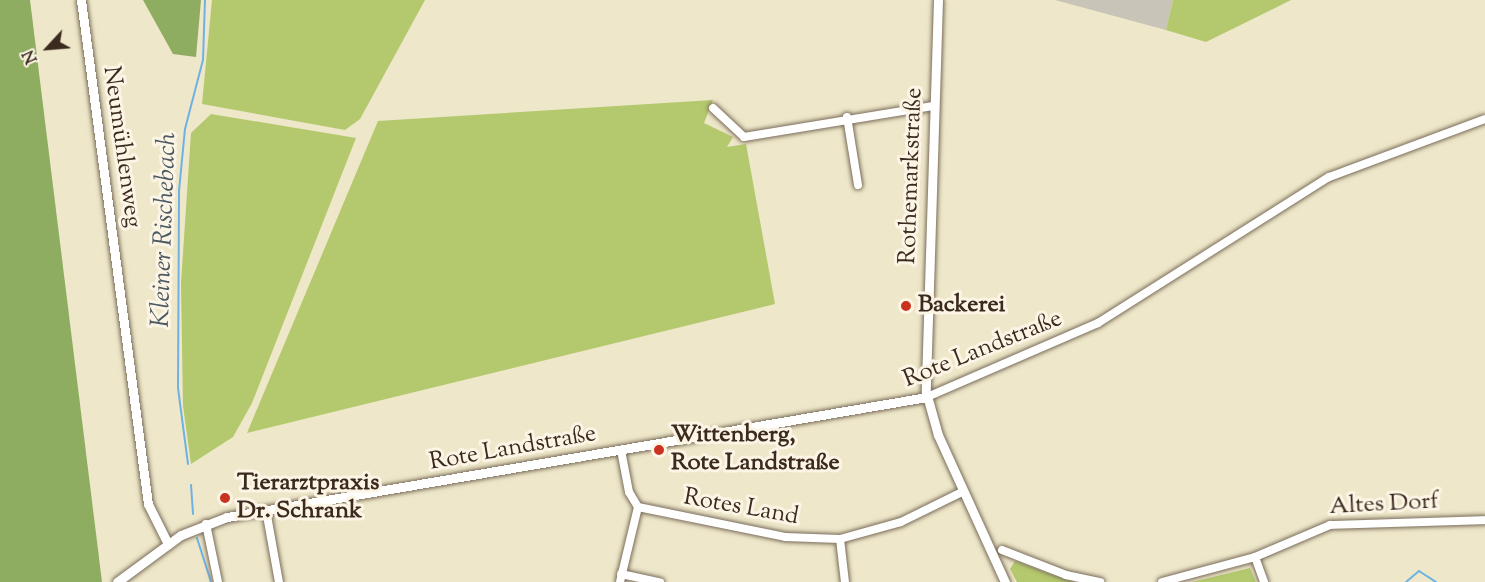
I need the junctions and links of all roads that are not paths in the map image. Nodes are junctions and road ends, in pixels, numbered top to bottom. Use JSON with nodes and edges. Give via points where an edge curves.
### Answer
{"nodes":[{"id":1,"x":81,"y":0,"type":"edge"},
{"id":2,"x":938,"y":0,"type":"edge"},
{"id":3,"x":934,"y":106,"type":"junction"},
{"id":4,"x":713,"y":108,"type":"dead end"},
{"id":5,"x":847,"y":117,"type":"junction"},
{"id":6,"x":1485,"y":119,"type":"edge"},
{"id":7,"x":858,"y":185,"type":"dead end"},
{"id":8,"x":927,"y":397,"type":"junction"},
{"id":9,"x":621,"y":450,"type":"junction"},
{"id":10,"x":964,"y":490,"type":"junction"},
{"id":11,"x":638,"y":507,"type":"junction"},
{"id":12,"x":266,"y":510,"type":"junction"},
{"id":13,"x":1485,"y":520,"type":"edge"},
{"id":14,"x":206,"y":524,"type":"junction"},
{"id":15,"x":840,"y":539,"type":"junction"},
{"id":16,"x":168,"y":544,"type":"junction"},
{"id":17,"x":1002,"y":550,"type":"dead end"},
{"id":18,"x":1255,"y":557,"type":"junction"},
{"id":19,"x":621,"y":578,"type":"edge"},
{"id":20,"x":117,"y":582,"type":"edge"},
{"id":21,"x":218,"y":582,"type":"edge"},
{"id":22,"x":279,"y":582,"type":"edge"},
{"id":23,"x":660,"y":582,"type":"edge"},
{"id":24,"x":845,"y":582,"type":"edge"},
{"id":25,"x":1005,"y":582,"type":"edge"},
{"id":26,"x":1100,"y":582,"type":"edge"},
{"id":27,"x":1162,"y":582,"type":"edge"},
{"id":28,"x":1264,"y":582,"type":"edge"}],
"edges":[{"from":1,"to":16,"type":"street","name":"Neumühlenweg","via":[[148,504]]},
{"from":2,"to":3,"type":"street","name":"Rothemarkstraße"},
{"from":3,"to":5,"type":"street"},
{"from":3,"to":8,"type":"street","name":"Rothemarkstraße"},
{"from":4,"to":5,"type":"street","via":[[744,137]]},
{"from":5,"to":7,"type":"street"},
{"from":6,"to":8,"type":"street","name":"Rote Landstraße","via":[[1329,177],[1098,323]]},
{"from":8,"to":9,"type":"street","name":"Rote Landstraße"},
{"from":8,"to":10,"type":"street","name":"Rothemarkstraße"},
{"from":9,"to":11,"type":"street","via":[[629,492]]},
{"from":9,"to":12,"type":"street","name":"Rote Landstraße"},
{"from":10,"to":15,"type":"street","via":[[911,518]]},
{"from":10,"to":25,"type":"street","name":"Rothemarkstraße"},
{"from":11,"to":15,"type":"street","name":"Rotes Land","via":[[785,537]]},
{"from":11,"to":19,"type":"street"},
{"from":12,"to":14,"type":"street","name":"Rote Landstraße"},
{"from":12,"to":22,"type":"street"},
{"from":13,"to":18,"type":"street","name":"Altes Dorf","via":[[1330,525]]},
{"from":14,"to":16,"type":"street","name":"Rote Landstraße"},
{"from":14,"to":21,"type":"street"},
{"from":15,"to":24,"type":"street"},
{"from":16,"to":20,"type":"street","name":"Rote Landstraße"},
{"from":17,"to":26,"type":"street"},
{"from":18,"to":27,"type":"street"},
{"from":18,"to":28,"type":"street"},
{"from":19,"to":23,"type":"street"}]}
